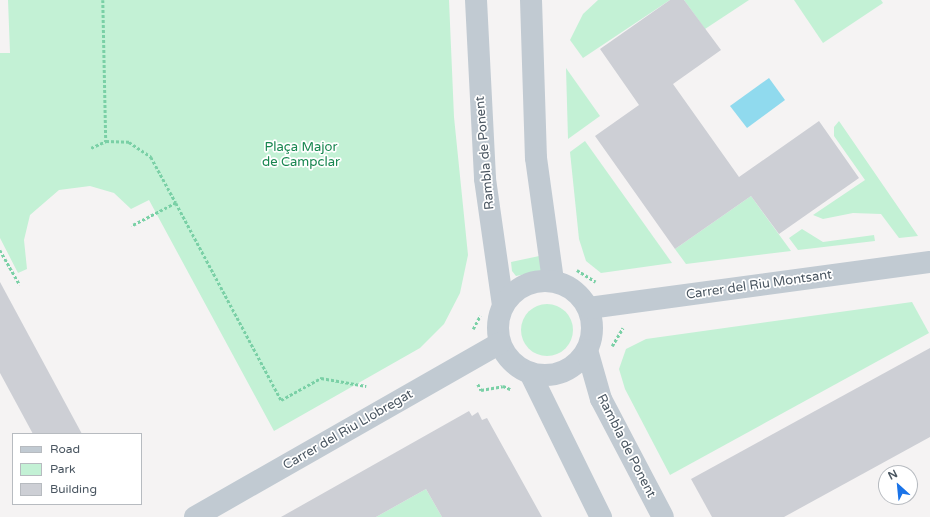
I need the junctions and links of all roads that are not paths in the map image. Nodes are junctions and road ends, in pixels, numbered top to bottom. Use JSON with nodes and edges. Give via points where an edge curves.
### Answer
{"nodes":[{"id":1,"x":476,"y":0,"type":"edge"},
{"id":2,"x":531,"y":0,"type":"edge"},
{"id":3,"x":930,"y":262,"type":"edge"},
{"id":4,"x":553,"y":281,"type":"junction"},
{"id":5,"x":504,"y":306,"type":"junction"},
{"id":6,"x":589,"y":308,"type":"junction"},
{"id":7,"x":500,"y":343,"type":"junction"},
{"id":8,"x":587,"y":350,"type":"junction"},
{"id":9,"x":530,"y":373,"type":"junction"},
{"id":10,"x":195,"y":517,"type":"edge"},
{"id":11,"x":601,"y":517,"type":"edge"},
{"id":12,"x":662,"y":517,"type":"edge"}],
"edges":[{"from":1,"to":5,"type":"street","name":"Rambla de Ponent","via":[[485,179]]},
{"from":2,"to":4,"type":"street","via":[[536,158]]},
{"from":3,"to":6,"type":"street","name":"Carrer del Riu Montsant"},
{"from":4,"to":5,"type":"street","via":[[533,282],[516,291]]},
{"from":4,"to":6,"type":"street","via":[[568,286]]},
{"from":5,"to":7,"type":"street","via":[[499,318]]},
{"from":6,"to":8,"type":"street","via":[[592,336]]},
{"from":7,"to":9,"type":"street","via":[[507,356]]},
{"from":7,"to":10,"type":"street","name":"Carrer del Riu Llobregat"},
{"from":8,"to":9,"type":"street","via":[[563,372],[547,375]]},
{"from":8,"to":12,"type":"street","name":"Rambla de Ponent","via":[[601,399]]},
{"from":9,"to":11,"type":"street"}]}
